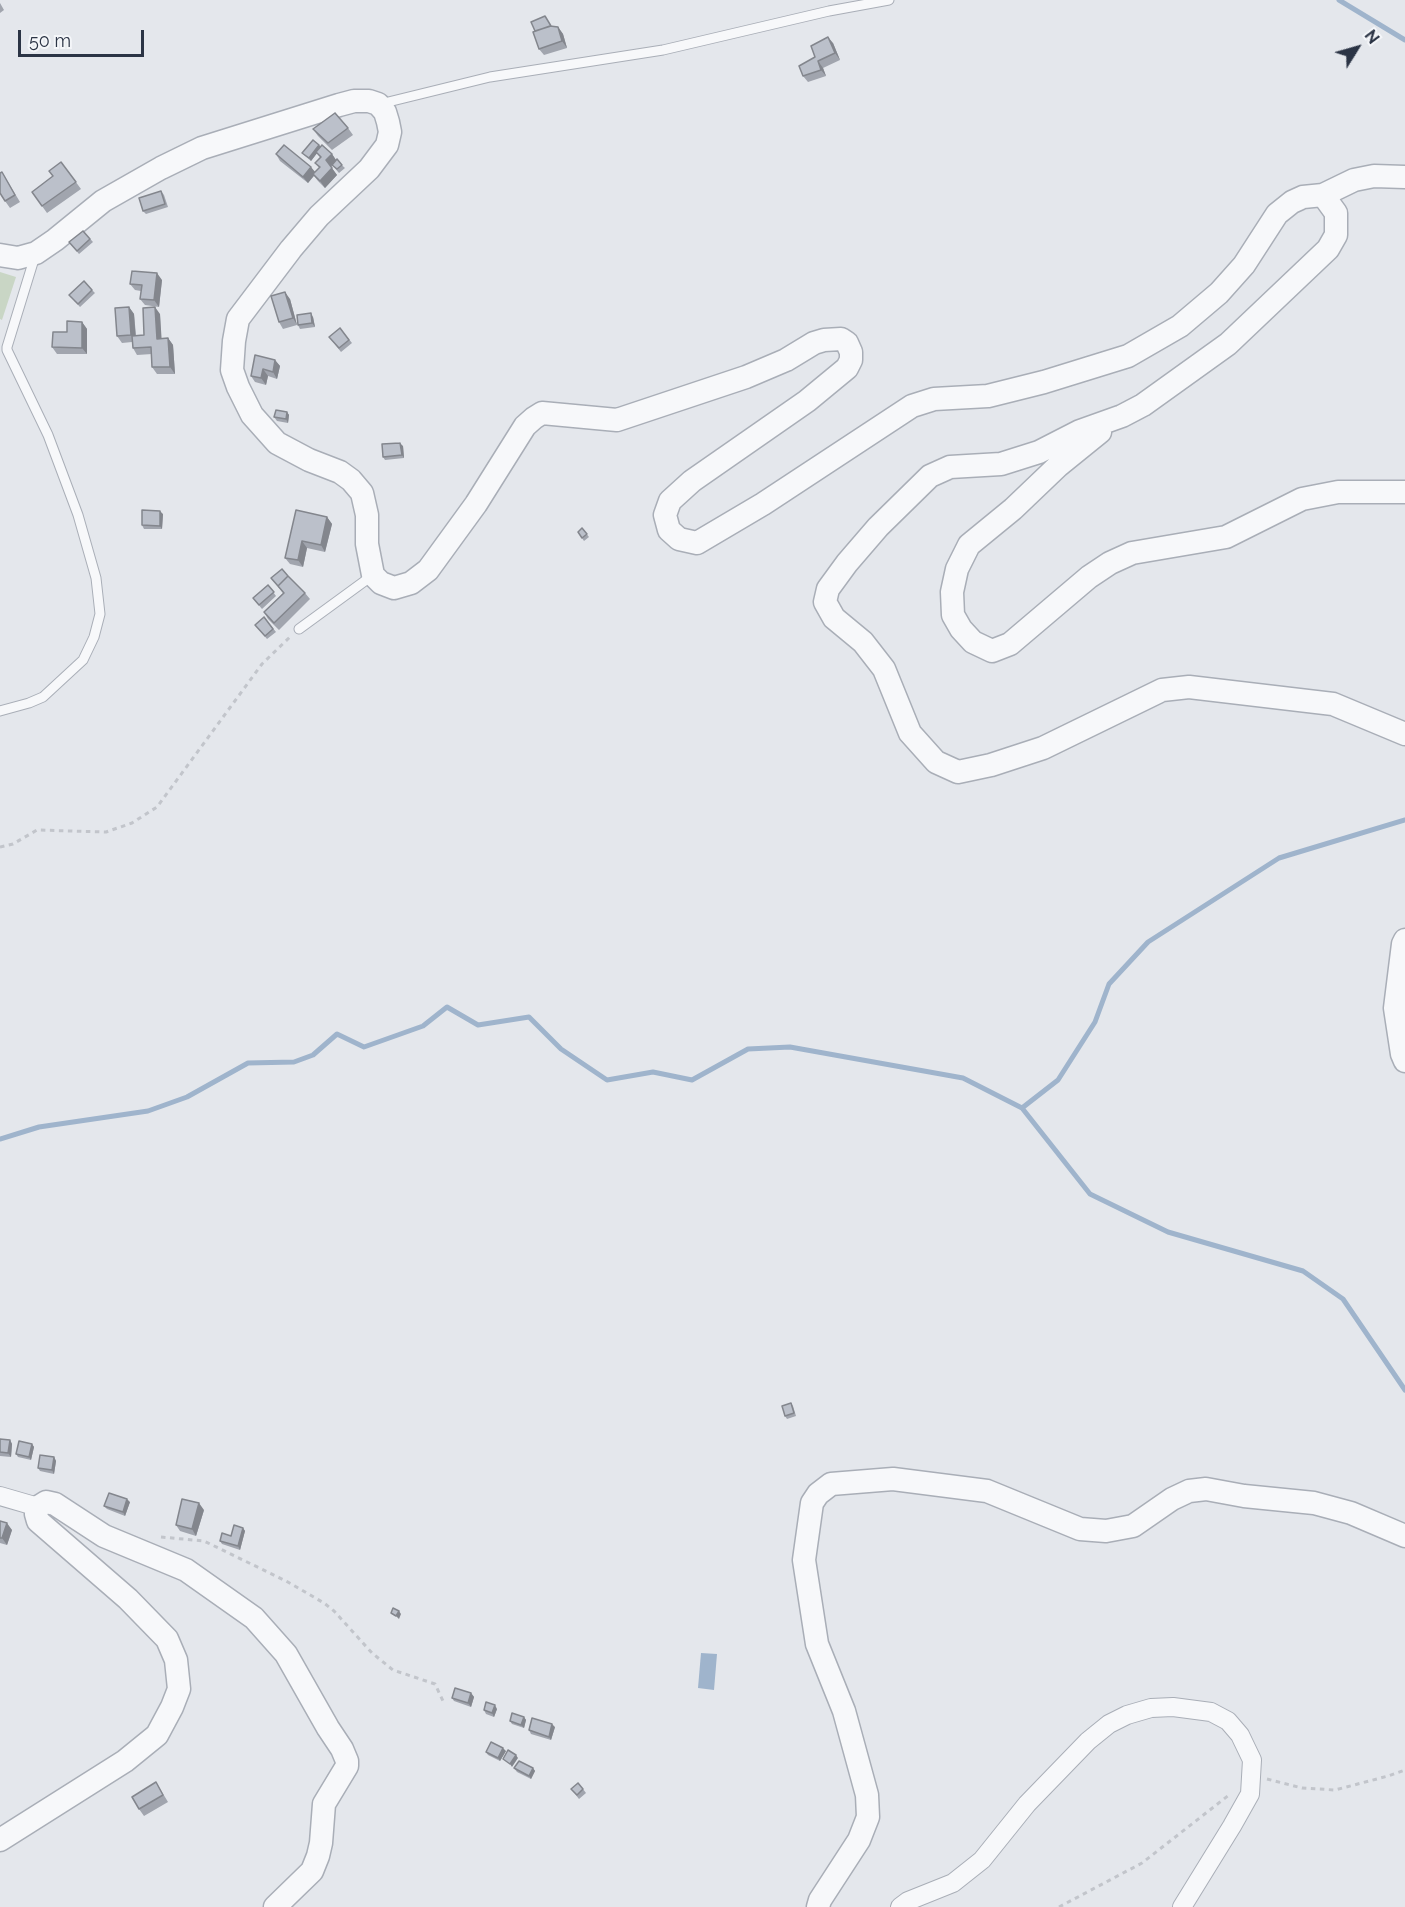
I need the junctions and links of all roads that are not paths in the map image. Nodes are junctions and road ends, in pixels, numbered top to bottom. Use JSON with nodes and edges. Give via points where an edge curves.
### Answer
{"nodes":[{"id":1,"x":889,"y":0,"type":"edge"},
{"id":2,"x":378,"y":104,"type":"junction"},
{"id":3,"x":1405,"y":177,"type":"edge"},
{"id":4,"x":1323,"y":195,"type":"junction"},
{"id":5,"x":36,"y":253,"type":"junction"},
{"id":6,"x":0,"y":255,"type":"edge"},
{"id":7,"x":1122,"y":416,"type":"junction"},
{"id":8,"x":1405,"y":492,"type":"edge"},
{"id":9,"x":373,"y":575,"type":"junction"},
{"id":10,"x":299,"y":629,"type":"road end"},
{"id":11,"x":0,"y":711,"type":"edge"},
{"id":12,"x":1405,"y":734,"type":"edge"},
{"id":13,"x":1405,"y":940,"type":"edge"},
{"id":14,"x":1405,"y":1061,"type":"edge"},
{"id":15,"x":0,"y":1496,"type":"edge"},
{"id":16,"x":38,"y":1507,"type":"junction"},
{"id":17,"x":1405,"y":1536,"type":"edge"},
{"id":18,"x":0,"y":1840,"type":"edge"},
{"id":19,"x":275,"y":1907,"type":"edge"},
{"id":20,"x":818,"y":1907,"type":"edge"},
{"id":21,"x":900,"y":1907,"type":"edge"},
{"id":22,"x":1182,"y":1907,"type":"edge"}],
"edges":[{"from":1,"to":2,"type":"lane","via":[[663,50],[490,77]]},
{"from":2,"to":5,"type":"street","via":[[354,101],[202,148],[103,201]]},
{"from":2,"to":9,"type":"street","via":[[388,122],[387,145],[369,169],[319,216],[238,319],[232,370],[252,415],[277,443],[340,472],[362,493]]},
{"from":3,"to":4,"type":"street","via":[[1354,180]]},
{"from":4,"to":7,"type":"street","via":[[1336,213],[1336,235],[1328,249],[1228,344]]},
{"from":4,"to":9,"type":"street","via":[[1303,197],[1277,214],[1244,265],[1219,293],[1180,326],[1128,356],[988,396],[934,399],[912,406],[697,543],[679,539],[669,530],[665,515],[670,501],[847,368],[851,352],[847,343],[841,339],[814,343],[746,377],[617,420],[542,413],[525,426],[428,570],[411,583],[394,588]]},
{"from":5,"to":6,"type":"street","via":[[18,258]]},
{"from":5,"to":11,"type":"lane","via":[[7,350],[48,435],[78,515],[96,578],[100,614],[83,660],[43,697]]},
{"from":7,"to":8,"type":"street","via":[[1058,466],[969,545],[957,569],[952,604],[953,615],[973,642],[992,651],[1010,644],[1089,577],[1132,553],[1226,537],[1302,499],[1338,492]]},
{"from":7,"to":12,"type":"street","via":[[1001,464],[950,467],[930,476],[878,527],[828,590],[825,602],[834,618],[863,642],[884,669],[910,733],[936,762],[958,772],[1043,748],[1162,690],[1189,687],[1333,704]]},
{"from":9,"to":10,"type":"lane"},
{"from":13,"to":14,"type":"street","via":[[1395,1008]]},
{"from":15,"to":16,"type":"street"},
{"from":16,"to":18,"type":"street","via":[[38,1521],[128,1599],[167,1639],[176,1660],[179,1689],[157,1735],[125,1761]]},
{"from":16,"to":19,"type":"street","via":[[46,1502],[55,1504],[104,1536],[186,1570],[254,1618],[286,1654],[342,1749],[347,1766],[324,1804],[321,1843],[312,1871]]},
{"from":17,"to":20,"type":"street","via":[[1351,1513],[1314,1503],[1206,1489],[1172,1499],[1132,1526],[1106,1531],[1080,1529],[987,1491],[894,1479],[831,1484],[812,1503],[804,1560],[817,1644],[844,1711],[867,1795],[868,1817],[859,1840]]},
{"from":21,"to":22,"type":"street","via":[[908,1900],[953,1883],[982,1860],[1027,1804],[1109,1724],[1152,1708],[1173,1707],[1211,1712],[1228,1720],[1251,1760],[1250,1794]]}]}
